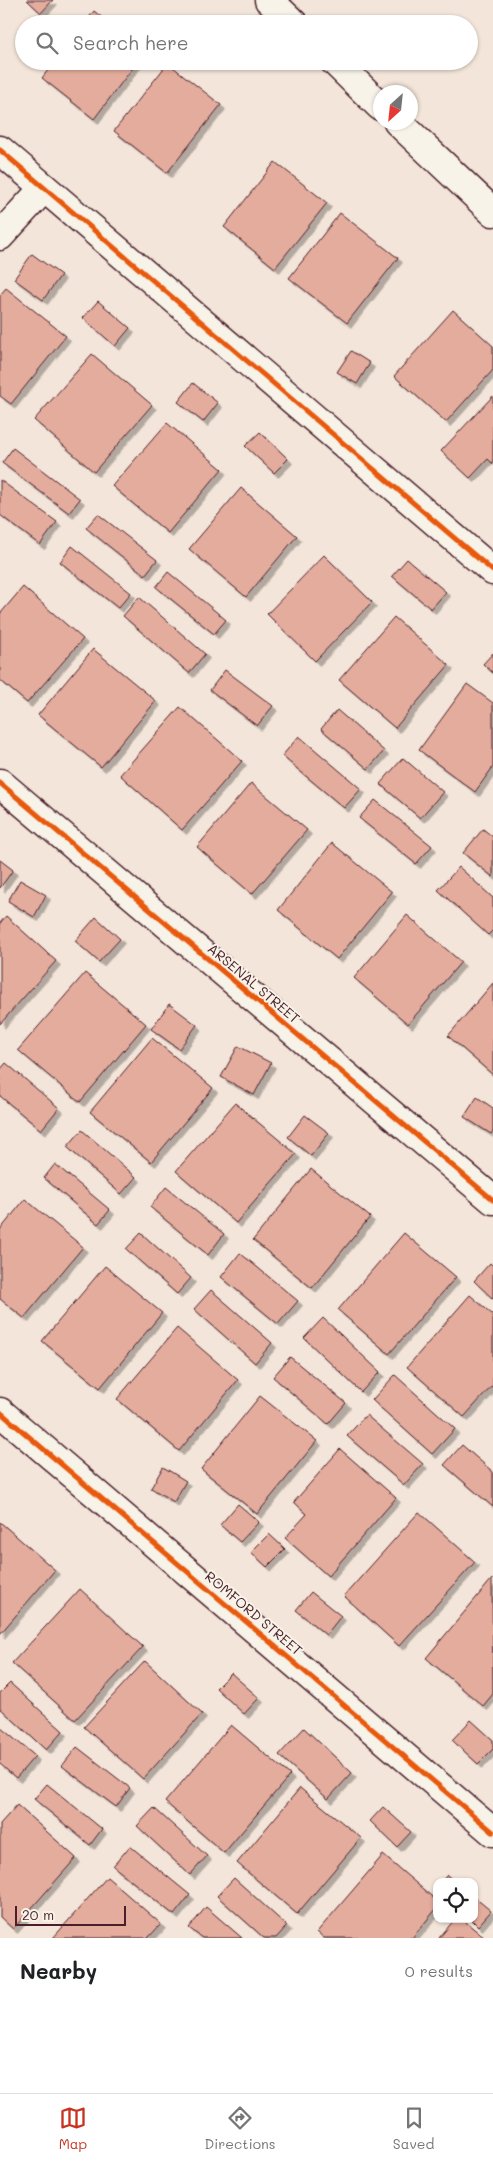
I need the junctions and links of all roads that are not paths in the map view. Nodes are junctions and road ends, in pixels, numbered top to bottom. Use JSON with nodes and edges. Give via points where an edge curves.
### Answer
{"nodes":[{"id":1,"x":269,"y":0,"type":"edge"},
{"id":2,"x":285,"y":15,"type":"edge"},
{"id":3,"x":343,"y":70,"type":"edge"},
{"id":4,"x":373,"y":99,"type":"edge"},
{"id":5,"x":406,"y":130,"type":"edge"},
{"id":6,"x":0,"y":150,"type":"edge"},
{"id":7,"x":44,"y":188,"type":"junction"},
{"id":8,"x":493,"y":212,"type":"edge"},
{"id":9,"x":0,"y":236,"type":"edge"},
{"id":10,"x":493,"y":571,"type":"edge"},
{"id":11,"x":0,"y":783,"type":"edge"},
{"id":12,"x":493,"y":1200,"type":"edge"},
{"id":13,"x":0,"y":1412,"type":"edge"},
{"id":14,"x":493,"y":1832,"type":"edge"}],
"edges":[{"from":1,"to":2,"type":"street"},
{"from":3,"to":4,"type":"street"},
{"from":5,"to":8,"type":"street"},
{"from":6,"to":7,"type":"street"},
{"from":7,"to":9,"type":"street"},
{"from":7,"to":10,"type":"street"},
{"from":11,"to":12,"type":"street","name":"ARSENAL STREET"},
{"from":13,"to":14,"type":"street","name":"ROMFORD STREET"}]}
